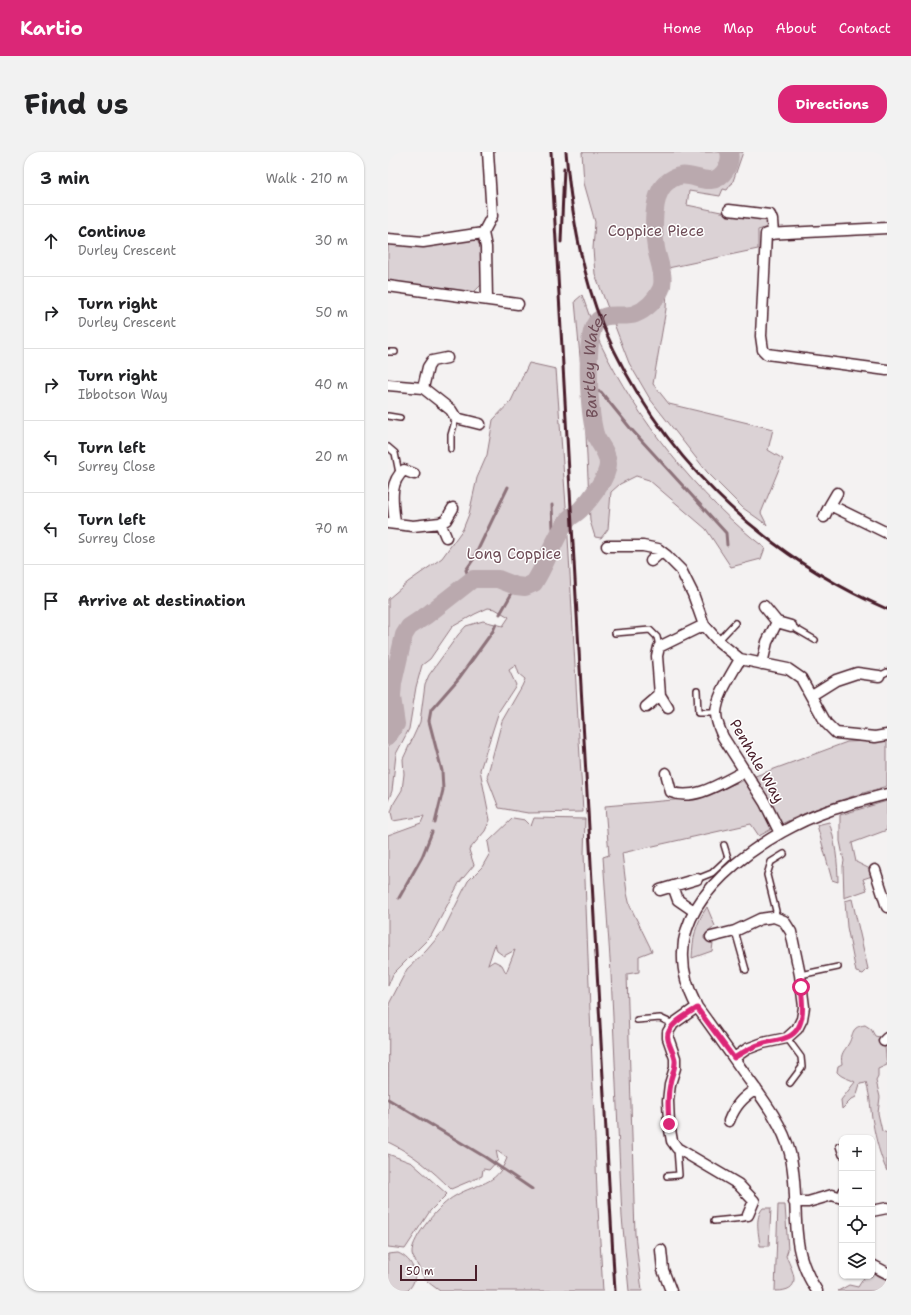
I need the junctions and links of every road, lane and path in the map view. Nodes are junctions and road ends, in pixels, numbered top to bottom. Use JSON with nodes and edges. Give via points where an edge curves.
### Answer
{"nodes":[{"id":1,"x":488,"y":152,"type":"edge"},
{"id":2,"x":729,"y":210,"type":"dead end"},
{"id":3,"x":887,"y":228,"type":"edge"},
{"id":4,"x":483,"y":233,"type":"junction"},
{"id":5,"x":769,"y":234,"type":"junction"},
{"id":6,"x":388,"y":239,"type":"edge"},
{"id":7,"x":388,"y":286,"type":"edge"},
{"id":8,"x":487,"y":299,"type":"junction"},
{"id":9,"x":518,"y":304,"type":"dead end"},
{"id":10,"x":388,"y":352,"type":"edge"},
{"id":11,"x":395,"y":352,"type":"dead end"},
{"id":12,"x":448,"y":358,"type":"dead end"},
{"id":13,"x":887,"y":370,"type":"edge"},
{"id":14,"x":388,"y":385,"type":"edge"},
{"id":15,"x":423,"y":388,"type":"junction"},
{"id":16,"x":388,"y":416,"type":"edge"},
{"id":17,"x":400,"y":418,"type":"dead end"},
{"id":18,"x":456,"y":418,"type":"junction"},
{"id":19,"x":480,"y":424,"type":"dead end"},
{"id":20,"x":388,"y":447,"type":"edge"},
{"id":21,"x":451,"y":449,"type":"dead end"},
{"id":22,"x":399,"y":473,"type":"junction"},
{"id":23,"x":414,"y":474,"type":"dead end"},
{"id":24,"x":837,"y":493,"type":"dead end"},
{"id":25,"x":830,"y":505,"type":"junction"},
{"id":26,"x":453,"y":508,"type":"dead end"},
{"id":27,"x":824,"y":517,"type":"dead end"},
{"id":28,"x":391,"y":523,"type":"edge"},
{"id":29,"x":440,"y":523,"type":"junction"},
{"id":30,"x":887,"y":533,"type":"edge"},
{"id":31,"x":446,"y":537,"type":"dead end"},
{"id":32,"x":607,"y":546,"type":"dead end"},
{"id":33,"x":661,"y":552,"type":"junction"},
{"id":34,"x":651,"y":560,"type":"dead end"},
{"id":35,"x":764,"y":606,"type":"dead end"},
{"id":36,"x":777,"y":622,"type":"junction"},
{"id":37,"x":735,"y":623,"type":"dead end"},
{"id":38,"x":704,"y":625,"type":"junction"},
{"id":39,"x":791,"y":626,"type":"joint"},
{"id":40,"x":615,"y":633,"type":"dead end"},
{"id":41,"x":814,"y":640,"type":"dead end"},
{"id":42,"x":718,"y":641,"type":"junction"},
{"id":43,"x":659,"y":647,"type":"junction"},
{"id":44,"x":740,"y":659,"type":"junction"},
{"id":45,"x":762,"y":664,"type":"junction"},
{"id":46,"x":883,"y":674,"type":"edge"},
{"id":47,"x":697,"y":690,"type":"dead end"},
{"id":48,"x":660,"y":695,"type":"junction"},
{"id":49,"x":812,"y":695,"type":"junction"},
{"id":50,"x":646,"y":707,"type":"dead end"},
{"id":51,"x":668,"y":708,"type":"dead end"},
{"id":52,"x":716,"y":713,"type":"junction"},
{"id":53,"x":887,"y":735,"type":"edge"},
{"id":54,"x":745,"y":771,"type":"junction"},
{"id":55,"x":666,"y":773,"type":"dead end"},
{"id":56,"x":887,"y":794,"type":"edge"},
{"id":57,"x":780,"y":833,"type":"junction"},
{"id":58,"x":724,"y":845,"type":"dead end"},
{"id":59,"x":784,"y":854,"type":"dead end"},
{"id":60,"x":875,"y":870,"type":"dead end"},
{"id":61,"x":697,"y":879,"type":"joint"},
{"id":62,"x":884,"y":885,"type":"edge"},
{"id":63,"x":673,"y":886,"type":"junction"},
{"id":64,"x":660,"y":890,"type":"dead end"},
{"id":65,"x":887,"y":907,"type":"edge"},
{"id":66,"x":694,"y":911,"type":"junction"},
{"id":67,"x":774,"y":917,"type":"junction"},
{"id":68,"x":735,"y":931,"type":"junction"},
{"id":69,"x":711,"y":937,"type":"dead end"},
{"id":70,"x":838,"y":967,"type":"dead end"},
{"id":71,"x":746,"y":970,"type":"dead end"},
{"id":72,"x":800,"y":975,"type":"junction"},
{"id":73,"x":697,"y":1008,"type":"junction"},
{"id":74,"x":637,"y":1020,"type":"dead end"},
{"id":75,"x":673,"y":1024,"type":"junction"},
{"id":76,"x":787,"y":1038,"type":"junction"},
{"id":77,"x":734,"y":1058,"type":"junction"},
{"id":78,"x":790,"y":1083,"type":"dead end"},
{"id":79,"x":756,"y":1089,"type":"junction"},
{"id":80,"x":729,"y":1121,"type":"dead end"},
{"id":81,"x":677,"y":1148,"type":"junction"},
{"id":82,"x":667,"y":1176,"type":"dead end"},
{"id":83,"x":839,"y":1195,"type":"edge"},
{"id":84,"x":794,"y":1202,"type":"junction"},
{"id":85,"x":887,"y":1208,"type":"edge"},
{"id":86,"x":875,"y":1210,"type":"edge"},
{"id":87,"x":748,"y":1215,"type":"joint"},
{"id":88,"x":714,"y":1221,"type":"dead end"},
{"id":89,"x":661,"y":1250,"type":"dead end"},
{"id":90,"x":875,"y":1267,"type":"edge"},
{"id":91,"x":887,"y":1273,"type":"edge"},
{"id":92,"x":812,"y":1289,"type":"edge"},
{"id":93,"x":671,"y":1291,"type":"edge"}],
"edges":[{"from":1,"to":4,"type":"street","via":[[492,216]]},
{"from":2,"to":5,"type":"street","via":[[770,215],[772,220]]},
{"from":3,"to":5,"type":"street"},
{"from":4,"to":6,"type":"street","via":[[423,242]]},
{"from":4,"to":8,"type":"street","via":[[486,247]]},
{"from":5,"to":13,"type":"street","via":[[761,355]]},
{"from":7,"to":8,"type":"street"},
{"from":8,"to":9,"type":"street"},
{"from":10,"to":11,"type":"lane"},
{"from":12,"to":15,"type":"street","via":[[432,361]]},
{"from":14,"to":15,"type":"street"},
{"from":15,"to":18,"type":"street","via":[[451,410]]},
{"from":16,"to":17,"type":"lane"},
{"from":18,"to":19,"type":"street"},
{"from":18,"to":21,"type":"lane","via":[[451,436]]},
{"from":20,"to":22,"type":"lane","via":[[395,454]]},
{"from":22,"to":23,"type":"street","via":[[404,470]]},
{"from":22,"to":28,"type":"street","via":[[390,490]]},
{"from":24,"to":25,"type":"street"},
{"from":25,"to":27,"type":"street"},
{"from":25,"to":30,"type":"street"},
{"from":26,"to":29,"type":"street","via":[[446,520]]},
{"from":28,"to":29,"type":"street","via":[[413,526]]},
{"from":29,"to":31,"type":"street"},
{"from":32,"to":33,"type":"street","via":[[643,546]]},
{"from":33,"to":34,"type":"street"},
{"from":33,"to":38,"type":"street","via":[[681,570]]},
{"from":35,"to":36,"type":"street"},
{"from":36,"to":39,"type":"street"},
{"from":36,"to":45,"type":"street","via":[[767,642]]},
{"from":37,"to":42,"type":"lane"},
{"from":38,"to":42,"type":"street"},
{"from":38,"to":43,"type":"street"},
{"from":39,"to":41,"type":"lane"},
{"from":40,"to":43,"type":"lane","via":[[650,630],[657,636]]},
{"from":42,"to":44,"type":"street"},
{"from":43,"to":48,"type":"street","via":[[657,656]]},
{"from":44,"to":45,"type":"street"},
{"from":44,"to":52,"type":"street","name":"Penhale Way"},
{"from":45,"to":49,"type":"street","via":[[788,668],[801,678]]},
{"from":46,"to":49,"type":"street","via":[[857,674],[836,680]]},
{"from":47,"to":52,"type":"lane","via":[[698,713]]},
{"from":48,"to":50,"type":"street"},
{"from":48,"to":51,"type":"street"},
{"from":49,"to":53,"type":"street","via":[[826,723],[836,733],[875,737]]},
{"from":52,"to":54,"type":"street","name":"Penhale Way","via":[[718,727]]},
{"from":54,"to":55,"type":"street","via":[[700,792],[679,795],[671,792]]},
{"from":54,"to":57,"type":"street","name":"Penhale Way"},
{"from":56,"to":57,"type":"street","via":[[828,811]]},
{"from":57,"to":66,"type":"street","via":[[734,866]]},
{"from":58,"to":61,"type":"lane","via":[[728,858],[712,873]]},
{"from":59,"to":67,"type":"lane","via":[[771,862],[767,875],[776,911]]},
{"from":60,"to":62,"type":"street"},
{"from":61,"to":63,"type":"street"},
{"from":62,"to":65,"type":"street"},
{"from":63,"to":64,"type":"street"},
{"from":63,"to":66,"type":"street","via":[[678,900]]},
{"from":66,"to":73,"type":"street","via":[[682,952],[684,975]]},
{"from":67,"to":68,"type":"street","via":[[760,919]]},
{"from":67,"to":72,"type":"street","via":[[784,921],[791,932]]},
{"from":68,"to":69,"type":"street"},
{"from":68,"to":71,"type":"lane"},
{"from":70,"to":72,"type":"lane"},
{"from":72,"to":76,"type":"street","via":[[804,1007],[802,1019],[797,1029]]},
{"from":73,"to":75,"type":"street"},
{"from":73,"to":77,"type":"street"},
{"from":74,"to":75,"type":"lane","via":[[660,1018]]},
{"from":75,"to":81,"type":"street","via":[[668,1032],[668,1038],[675,1058],[675,1068],[668,1101],[672,1141]]},
{"from":76,"to":77,"type":"street","via":[[747,1049]]},
{"from":76,"to":78,"type":"lane","via":[[801,1057],[802,1067]]},
{"from":77,"to":79,"type":"street"},
{"from":79,"to":80,"type":"street","via":[[740,1100]]},
{"from":79,"to":84,"type":"street","via":[[776,1120],[790,1152]]},
{"from":81,"to":82,"type":"lane","via":[[679,1175]]},
{"from":81,"to":87,"type":"street","via":[[738,1184],[757,1199]]},
{"from":83,"to":84,"type":"street","via":[[823,1196],[808,1202]]},
{"from":84,"to":92,"type":"street","via":[[795,1231]]},
{"from":85,"to":86,"type":"street"},
{"from":87,"to":88,"type":"lane","via":[[744,1218]]},
{"from":89,"to":93,"type":"street","via":[[663,1270]]},
{"from":90,"to":91,"type":"street"}]}
